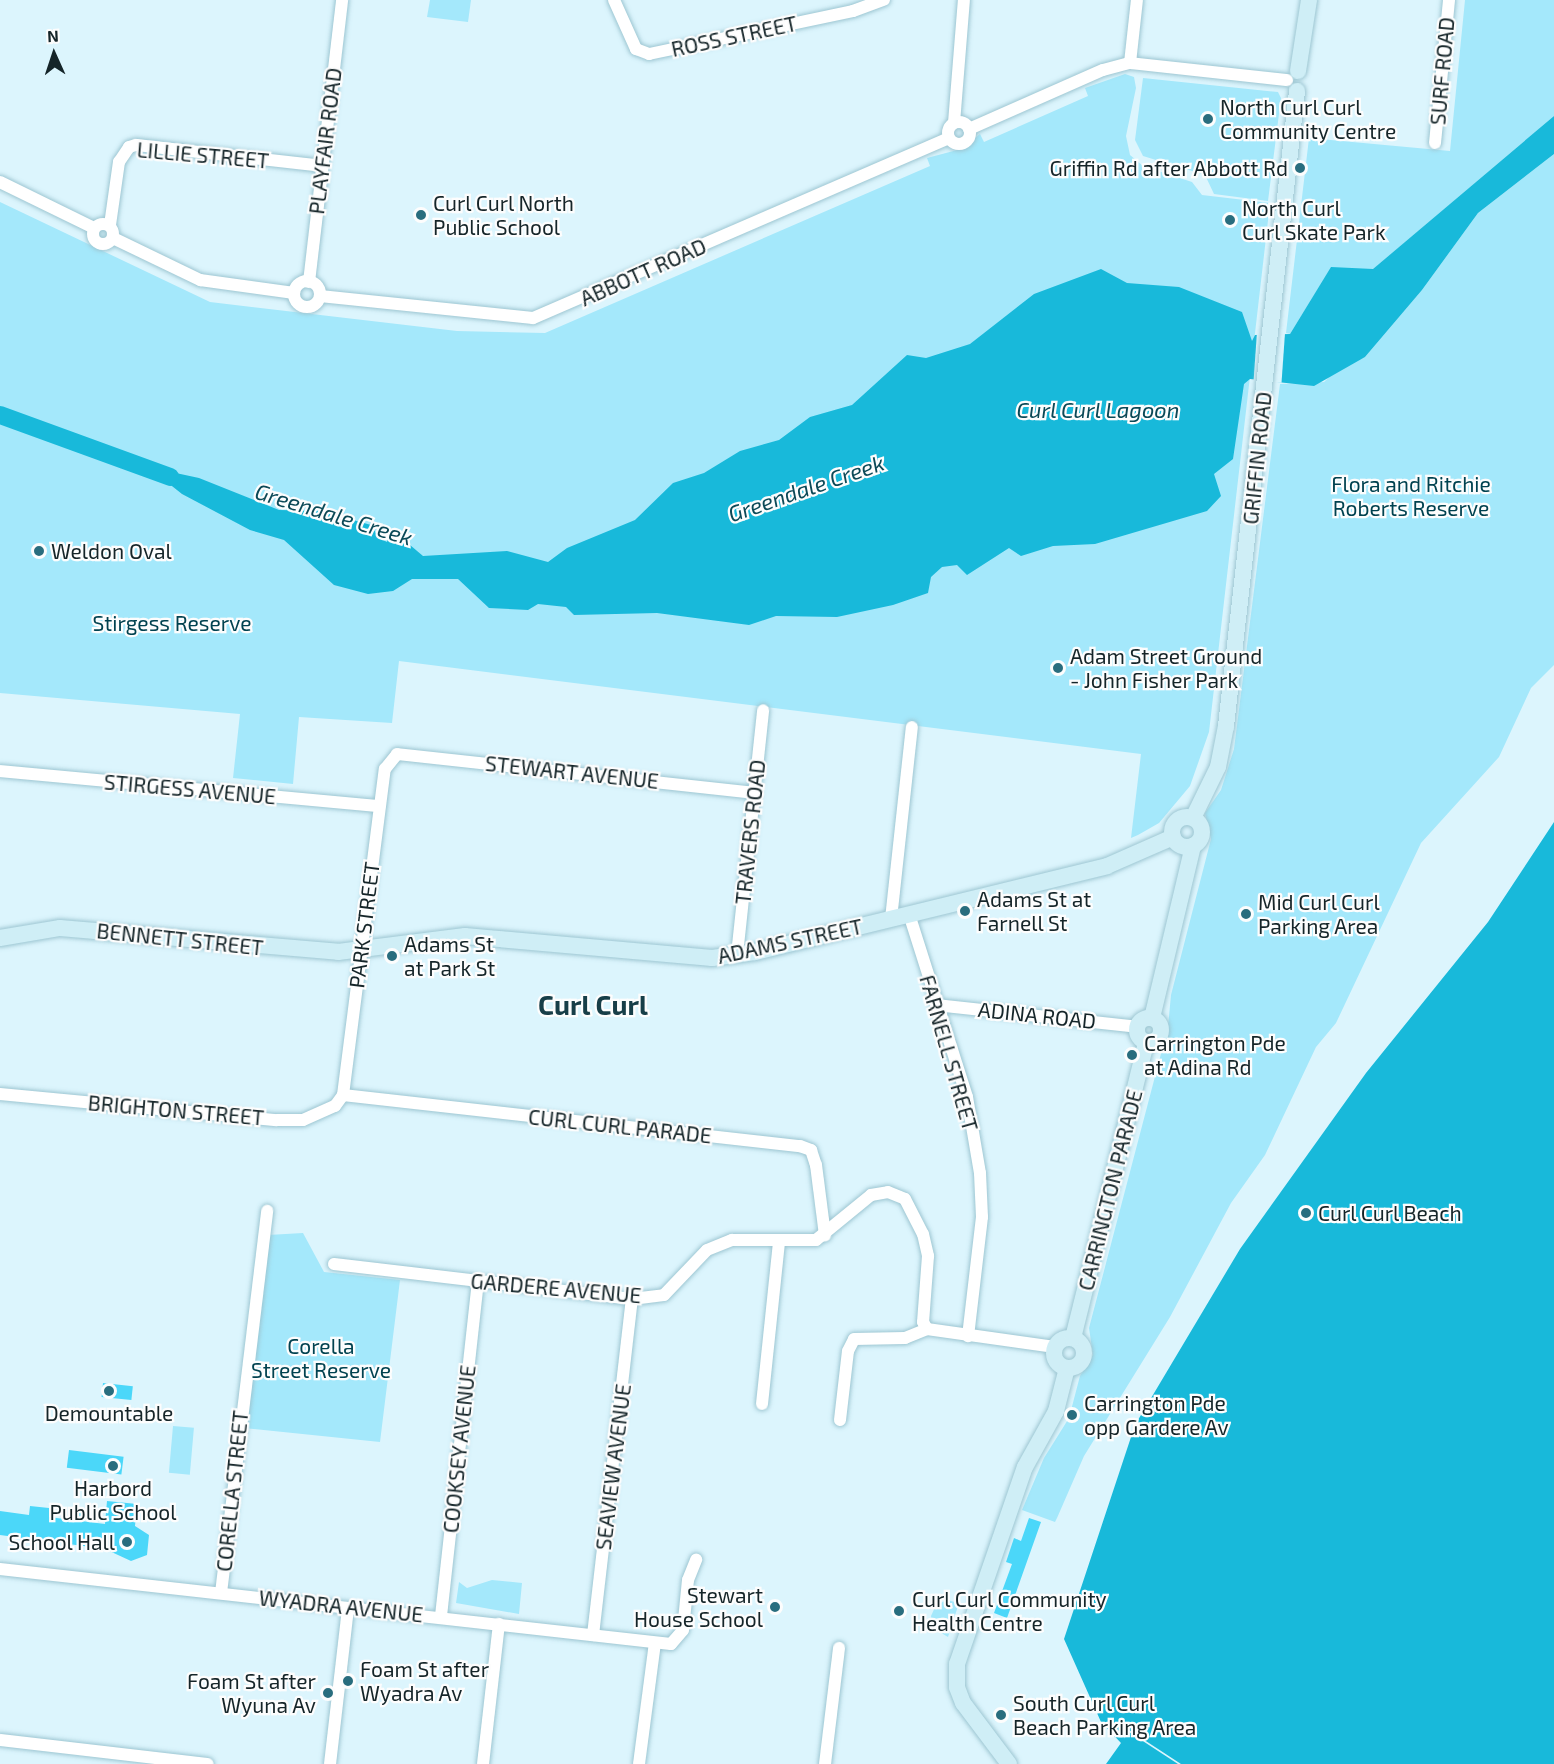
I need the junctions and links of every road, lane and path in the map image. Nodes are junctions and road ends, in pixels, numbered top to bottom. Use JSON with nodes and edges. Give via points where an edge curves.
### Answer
{"nodes":[{"id":1,"x":342,"y":0,"type":"edge"},
{"id":2,"x":614,"y":0,"type":"edge"},
{"id":3,"x":884,"y":0,"type":"edge"},
{"id":4,"x":964,"y":0,"type":"edge"},
{"id":5,"x":1137,"y":0,"type":"edge"},
{"id":6,"x":1309,"y":0,"type":"edge"},
{"id":7,"x":1449,"y":0,"type":"edge"},
{"id":8,"x":1130,"y":63,"type":"junction"},
{"id":9,"x":1294,"y":81,"type":"junction"},
{"id":10,"x":954,"y":123,"type":"junction"},
{"id":11,"x":969,"y":129,"type":"junction"},
{"id":12,"x":949,"y":138,"type":"junction"},
{"id":13,"x":1435,"y":143,"type":"dead end"},
{"id":14,"x":322,"y":166,"type":"junction"},
{"id":15,"x":0,"y":182,"type":"edge"},
{"id":16,"x":94,"y":228,"type":"junction"},
{"id":17,"x":111,"y":231,"type":"junction"},
{"id":18,"x":309,"y":282,"type":"junction"},
{"id":19,"x":294,"y":293,"type":"junction"},
{"id":20,"x":320,"y":296,"type":"junction"},
{"id":21,"x":763,"y":710,"type":"dead end"},
{"id":22,"x":912,"y":727,"type":"dead end"},
{"id":23,"x":391,"y":757,"type":"joint"},
{"id":24,"x":0,"y":771,"type":"edge"},
{"id":25,"x":754,"y":793,"type":"junction"},
{"id":26,"x":379,"y":806,"type":"junction"},
{"id":27,"x":1192,"y":818,"type":"junction"},
{"id":28,"x":1173,"y":837,"type":"junction"},
{"id":29,"x":1193,"y":846,"type":"junction"},
{"id":30,"x":909,"y":915,"type":"junction"},
{"id":31,"x":891,"y":919,"type":"junction"},
{"id":32,"x":0,"y":938,"type":"edge"},
{"id":33,"x":360,"y":951,"type":"junction"},
{"id":34,"x":737,"y":955,"type":"junction"},
{"id":35,"x":936,"y":1005,"type":"junction"},
{"id":36,"x":1141,"y":1035,"type":"junction"},
{"id":37,"x":0,"y":1094,"type":"edge"},
{"id":38,"x":343,"y":1095,"type":"junction"},
{"id":39,"x":267,"y":1211,"type":"dead end"},
{"id":40,"x":825,"y":1235,"type":"junction"},
{"id":41,"x":779,"y":1243,"type":"junction"},
{"id":42,"x":334,"y":1264,"type":"dead end"},
{"id":43,"x":478,"y":1281,"type":"junction"},
{"id":44,"x":632,"y":1299,"type":"junction"},
{"id":45,"x":927,"y":1329,"type":"junction"},
{"id":46,"x":968,"y":1336,"type":"junction"},
{"id":47,"x":1073,"y":1338,"type":"junction"},
{"id":48,"x":1055,"y":1347,"type":"junction"},
{"id":49,"x":1067,"y":1368,"type":"junction"},
{"id":50,"x":762,"y":1404,"type":"dead end"},
{"id":51,"x":840,"y":1420,"type":"dead end"},
{"id":52,"x":696,"y":1560,"type":"dead end"},
{"id":53,"x":0,"y":1569,"type":"edge"},
{"id":54,"x":221,"y":1593,"type":"junction"},
{"id":55,"x":348,"y":1608,"type":"junction"},
{"id":56,"x":441,"y":1616,"type":"junction"},
{"id":57,"x":499,"y":1624,"type":"junction"},
{"id":58,"x":593,"y":1635,"type":"junction"},
{"id":59,"x":655,"y":1644,"type":"junction"},
{"id":60,"x":838,"y":1648,"type":"dead end"},
{"id":61,"x":0,"y":1740,"type":"edge"},
{"id":62,"x":208,"y":1764,"type":"edge"},
{"id":63,"x":330,"y":1764,"type":"edge"},
{"id":64,"x":483,"y":1764,"type":"edge"},
{"id":65,"x":639,"y":1764,"type":"edge"},
{"id":66,"x":825,"y":1764,"type":"edge"},
{"id":67,"x":1009,"y":1764,"type":"edge"}],
"edges":[{"from":1,"to":14,"type":"street","name":"PLAYFAIR ROAD"},
{"from":2,"to":3,"type":"street","name":"ROSS STREET","via":[[636,49],[649,54],[854,11]]},
{"from":4,"to":10,"type":"street"},
{"from":5,"to":8,"type":"street"},
{"from":6,"to":9,"type":"main road","name":"GRIFFIN ROAD"},
{"from":7,"to":13,"type":"street","name":"SURF ROAD"},
{"from":8,"to":9,"type":"street","name":"ABBOTT ROAD"},
{"from":8,"to":11,"type":"street","name":"ABBOTT ROAD","via":[[1103,70]]},
{"from":9,"to":27,"type":"main road","name":"GRIFFIN ROAD","via":[[1266,382],[1223,745],[1218,767]]},
{"from":10,"to":11,"type":"street"},
{"from":10,"to":12,"type":"street"},
{"from":11,"to":12,"type":"street","name":"ABBOTT ROAD","via":[[965,142],[957,144]]},
{"from":12,"to":20,"type":"street","name":"ABBOTT ROAD","via":[[533,318]]},
{"from":14,"to":17,"type":"street","name":"LILLIE STREET","via":[[129,147],[119,162]]},
{"from":14,"to":18,"type":"street","name":"PLAYFAIR ROAD"},
{"from":15,"to":16,"type":"street","name":"ABBOTT ROAD"},
{"from":16,"to":17,"type":"street"},
{"from":16,"to":17,"type":"street","name":"ABBOTT ROAD","via":[[99,243]]},
{"from":17,"to":19,"type":"street","name":"ABBOTT ROAD","via":[[200,280]]},
{"from":18,"to":19,"type":"street"},
{"from":18,"to":20,"type":"street","via":[[316,285]]},
{"from":19,"to":20,"type":"street","name":"ABBOTT ROAD","via":[[298,304],[306,307],[314,306]]},
{"from":21,"to":25,"type":"street","name":"TRAVERS ROAD"},
{"from":22,"to":31,"type":"street"},
{"from":23,"to":25,"type":"street","name":"STEWART AVENUE","via":[[405,753]]},
{"from":23,"to":26,"type":"street","name":"PARK STREET"},
{"from":24,"to":26,"type":"street","name":"STIRGESS AVENUE"},
{"from":25,"to":34,"type":"street","name":"TRAVERS ROAD"},
{"from":26,"to":33,"type":"street","name":"PARK STREET"},
{"from":27,"to":28,"type":"main road","via":[[1179,820]]},
{"from":27,"to":29,"type":"main road","via":[[1202,835]]},
{"from":28,"to":29,"type":"main road","via":[[1178,844]]},
{"from":28,"to":30,"type":"main road","name":"ADAMS STREET","via":[[1113,864]]},
{"from":29,"to":36,"type":"main road","name":"CARRINGTON PARADE","via":[[1152,1018],[1161,1027],[1160,1035]]},
{"from":30,"to":31,"type":"main road","name":"ADAMS STREET"},
{"from":30,"to":35,"type":"street","name":"FARNELL STREET"},
{"from":31,"to":34,"type":"main road","name":"ADAMS STREET"},
{"from":32,"to":33,"type":"main road","name":"BENNETT STREET","via":[[60,928],[314,952]]},
{"from":33,"to":34,"type":"main road","name":"ADAMS STREET","via":[[465,936],[685,958]]},
{"from":33,"to":38,"type":"street","name":"PARK STREET"},
{"from":35,"to":36,"type":"street","name":"ADINA ROAD"},
{"from":35,"to":46,"type":"street","name":"FARNELL STREET","via":[[967,1097],[980,1173],[982,1217]]},
{"from":36,"to":47,"type":"main road","name":"CARRINGTON PARADE"},
{"from":37,"to":38,"type":"street","name":"BRIGHTON STREET","via":[[303,1120],[328,1112]]},
{"from":38,"to":40,"type":"street","name":"CURL CURL PARADE","via":[[800,1146],[811,1150],[816,1165]]},
{"from":39,"to":54,"type":"street","name":"CORELLA STREET"},
{"from":40,"to":41,"type":"street","name":"GARDERE AVENUE"},
{"from":40,"to":45,"type":"street","via":[[871,1195],[888,1192],[905,1199],[923,1234],[928,1256],[923,1322]]},
{"from":41,"to":44,"type":"street","name":"GARDERE AVENUE","via":[[732,1240],[707,1250],[664,1295]]},
{"from":41,"to":50,"type":"street"},
{"from":42,"to":43,"type":"street","name":"GARDERE AVENUE"},
{"from":43,"to":44,"type":"street","name":"GARDERE AVENUE"},
{"from":43,"to":56,"type":"street","name":"COOKSEY AVENUE"},
{"from":44,"to":58,"type":"street","name":"SEAVIEW AVENUE"},
{"from":45,"to":46,"type":"street"},
{"from":45,"to":51,"type":"street","via":[[905,1338],[855,1339],[848,1351]]},
{"from":46,"to":48,"type":"street"},
{"from":47,"to":48,"type":"main road","via":[[1061,1339]]},
{"from":47,"to":49,"type":"main road","via":[[1084,1354],[1080,1364]]},
{"from":48,"to":49,"type":"main road","via":[[1056,1361]]},
{"from":49,"to":67,"type":"main road","via":[[1056,1411],[1025,1467],[957,1664],[960,1695]]},
{"from":52,"to":59,"type":"street","name":"WYADRA AVENUE","via":[[688,1580],[680,1638]]},
{"from":53,"to":54,"type":"street","name":"WYADRA AVENUE"},
{"from":54,"to":55,"type":"street","name":"WYADRA AVENUE"},
{"from":55,"to":56,"type":"street","name":"WYADRA AVENUE"},
{"from":55,"to":63,"type":"street"},
{"from":56,"to":57,"type":"street","name":"WYADRA AVENUE"},
{"from":57,"to":58,"type":"street","name":"WYADRA AVENUE"},
{"from":57,"to":64,"type":"street"},
{"from":58,"to":59,"type":"street","name":"WYADRA AVENUE"},
{"from":59,"to":65,"type":"street"},
{"from":60,"to":66,"type":"street"},
{"from":61,"to":62,"type":"street"}]}
